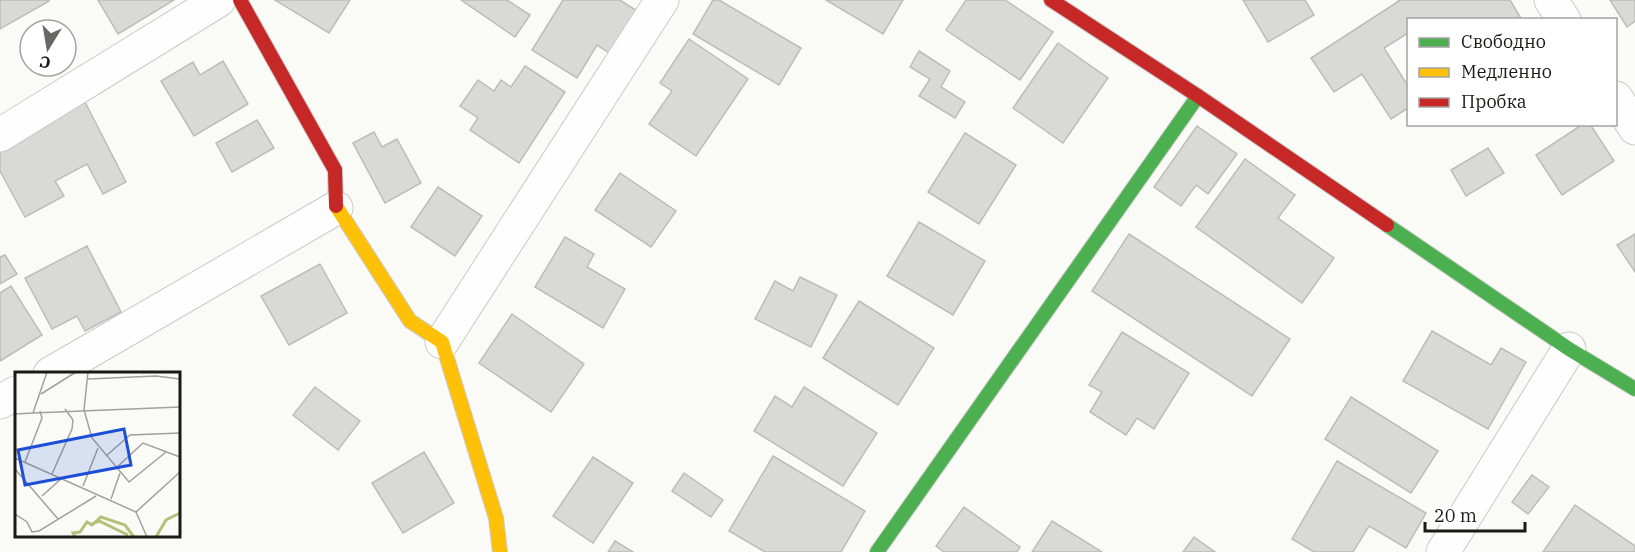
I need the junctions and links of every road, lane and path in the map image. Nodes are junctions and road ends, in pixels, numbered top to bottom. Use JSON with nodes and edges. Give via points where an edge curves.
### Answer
{"nodes":[{"id":1,"x":219,"y":0,"type":"edge"},
{"id":2,"x":240,"y":0,"type":"edge"},
{"id":3,"x":662,"y":0,"type":"edge"},
{"id":4,"x":1551,"y":0,"type":"edge"},
{"id":5,"x":1063,"y":3,"type":"edge"},
{"id":6,"x":1563,"y":18,"type":"edge"},
{"id":7,"x":1198,"y":96,"type":"junction"},
{"id":8,"x":1617,"y":100,"type":"edge"},
{"id":9,"x":1635,"y":128,"type":"edge"},
{"id":10,"x":0,"y":135,"type":"edge"},
{"id":11,"x":336,"y":208,"type":"junction"},
{"id":12,"x":442,"y":342,"type":"junction"},
{"id":13,"x":1569,"y":349,"type":"junction"},
{"id":14,"x":53,"y":372,"type":"edge"},
{"id":15,"x":1635,"y":389,"type":"edge"},
{"id":16,"x":15,"y":394,"type":"edge"},
{"id":17,"x":0,"y":402,"type":"edge"},
{"id":18,"x":500,"y":552,"type":"edge"},
{"id":19,"x":877,"y":552,"type":"edge"},
{"id":20,"x":1443,"y":552,"type":"edge"}],
"edges":[{"from":1,"to":10,"type":"street"},
{"from":2,"to":11,"type":"street","via":[[335,170]]},
{"from":3,"to":12,"type":"street"},
{"from":4,"to":6,"type":"street"},
{"from":5,"to":7,"type":"street"},
{"from":7,"to":13,"type":"street"},
{"from":7,"to":19,"type":"street"},
{"from":8,"to":9,"type":"street"},
{"from":11,"to":12,"type":"street","via":[[410,321]]},
{"from":11,"to":14,"type":"street"},
{"from":12,"to":18,"type":"street","via":[[496,518]]},
{"from":13,"to":15,"type":"street"},
{"from":13,"to":20,"type":"street"},
{"from":16,"to":17,"type":"street"}]}
